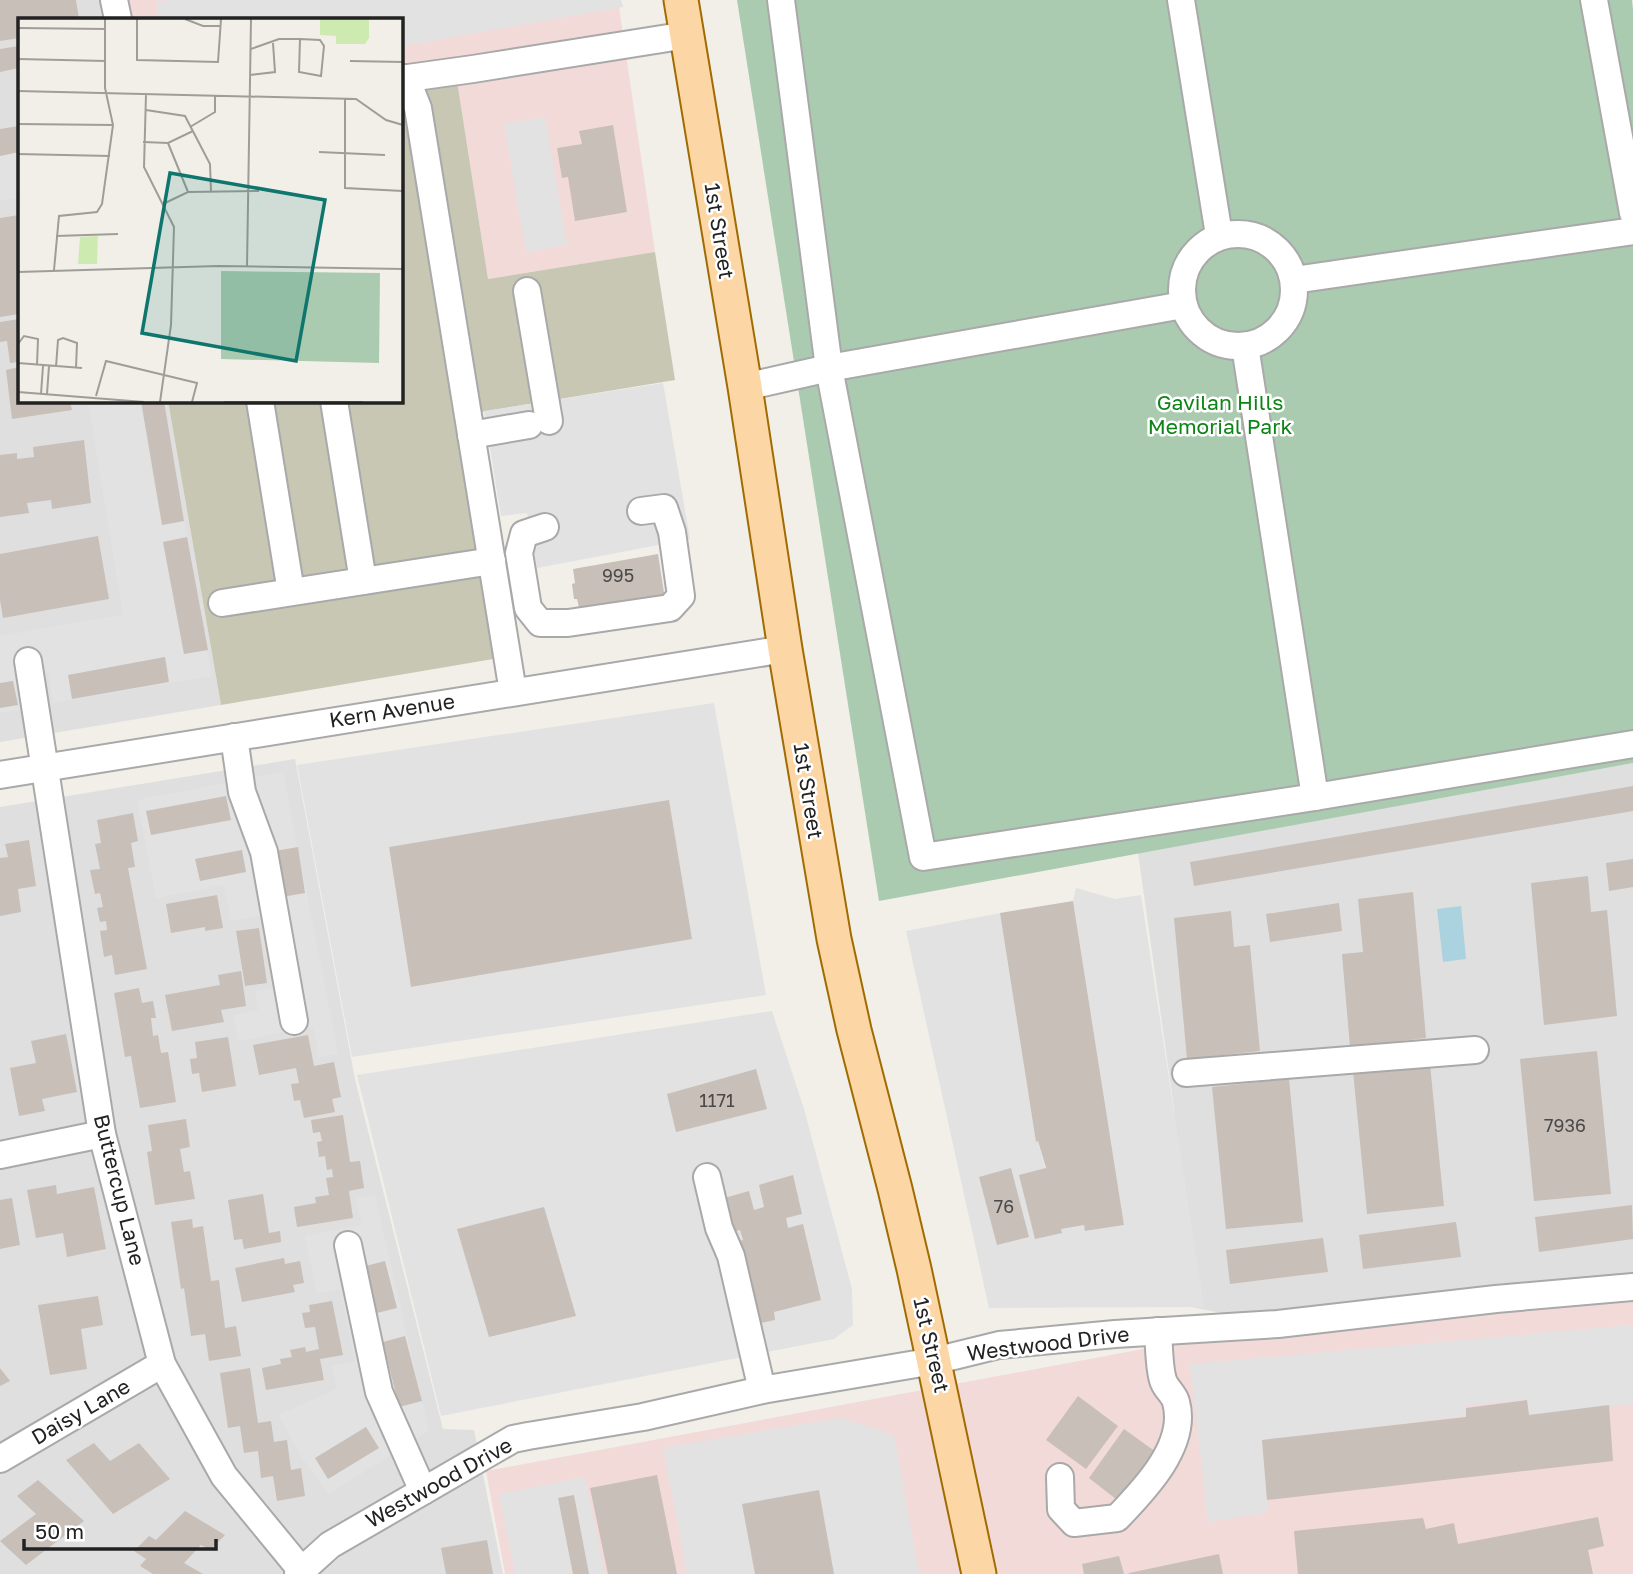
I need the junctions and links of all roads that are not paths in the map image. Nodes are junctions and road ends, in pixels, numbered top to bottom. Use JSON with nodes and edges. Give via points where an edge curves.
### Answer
{"nodes":[{"id":1,"x":114,"y":0,"type":"edge"},
{"id":2,"x":681,"y":0,"type":"edge"},
{"id":3,"x":781,"y":0,"type":"edge"},
{"id":4,"x":1181,"y":0,"type":"edge"},
{"id":5,"x":1594,"y":0,"type":"edge"},
{"id":6,"x":118,"y":18,"type":"edge"},
{"id":7,"x":687,"y":35,"type":"junction"},
{"id":8,"x":403,"y":78,"type":"edge"},
{"id":9,"x":413,"y":156,"type":"edge"},
{"id":10,"x":1633,"y":213,"type":"edge"},
{"id":11,"x":1633,"y":231,"type":"edge"},
{"id":12,"x":1219,"y":235,"type":"junction"},
{"id":13,"x":1294,"y":280,"type":"junction"},
{"id":14,"x":527,"y":291,"type":"dead end"},
{"id":15,"x":1183,"y":305,"type":"junction"},
{"id":16,"x":1245,"y":346,"type":"junction"},
{"id":17,"x":830,"y":368,"type":"junction"},
{"id":18,"x":744,"y":387,"type":"junction"},
{"id":19,"x":260,"y":402,"type":"edge"},
{"id":20,"x":334,"y":402,"type":"edge"},
{"id":21,"x":471,"y":435,"type":"junction"},
{"id":22,"x":641,"y":511,"type":"dead end"},
{"id":23,"x":545,"y":527,"type":"dead end"},
{"id":24,"x":492,"y":561,"type":"junction"},
{"id":25,"x":363,"y":581,"type":"junction"},
{"id":26,"x":291,"y":592,"type":"junction"},
{"id":27,"x":222,"y":603,"type":"dead end"},
{"id":28,"x":785,"y":649,"type":"junction"},
{"id":29,"x":28,"y":661,"type":"dead end"},
{"id":30,"x":513,"y":692,"type":"junction"},
{"id":31,"x":234,"y":737,"type":"junction"},
{"id":32,"x":1633,"y":744,"type":"edge"},
{"id":33,"x":45,"y":768,"type":"junction"},
{"id":34,"x":0,"y":775,"type":"edge"},
{"id":35,"x":1315,"y":797,"type":"junction"},
{"id":36,"x":294,"y":1021,"type":"dead end"},
{"id":37,"x":1475,"y":1050,"type":"dead end"},
{"id":38,"x":1186,"y":1073,"type":"dead end"},
{"id":39,"x":102,"y":1134,"type":"junction"},
{"id":40,"x":0,"y":1155,"type":"edge"},
{"id":41,"x":707,"y":1177,"type":"dead end"},
{"id":42,"x":348,"y":1245,"type":"dead end"},
{"id":43,"x":1633,"y":1287,"type":"edge"},
{"id":44,"x":1158,"y":1331,"type":"junction"},
{"id":45,"x":934,"y":1361,"type":"junction"},
{"id":46,"x":162,"y":1364,"type":"junction"},
{"id":47,"x":762,"y":1390,"type":"junction"},
{"id":48,"x":0,"y":1459,"type":"edge"},
{"id":49,"x":1060,"y":1477,"type":"dead end"},
{"id":50,"x":423,"y":1491,"type":"junction"},
{"id":51,"x":300,"y":1572,"type":"edge"},
{"id":52,"x":979,"y":1574,"type":"edge"}],
"edges":[{"from":1,"to":6,"type":"street"},
{"from":2,"to":7,"type":"main road","name":"1st Street"},
{"from":3,"to":17,"type":"street"},
{"from":4,"to":12,"type":"street"},
{"from":5,"to":10,"type":"street"},
{"from":7,"to":8,"type":"street"},
{"from":7,"to":18,"type":"main road","name":"1st Street"},
{"from":8,"to":9,"type":"street","via":[[418,108]]},
{"from":9,"to":21,"type":"street"},
{"from":11,"to":13,"type":"street"},
{"from":12,"to":13,"type":"street","via":[[1239,232],[1258,236],[1275,247]]},
{"from":12,"to":15,"type":"street","via":[[1197,250],[1186,266],[1181,285]]},
{"from":13,"to":16,"type":"street","via":[[1294,300],[1287,318],[1275,333]]},
{"from":14,"to":21,"type":"street","via":[[539,423]]},
{"from":15,"to":16,"type":"street","via":[[1193,324],[1208,338]]},
{"from":15,"to":17,"type":"street"},
{"from":16,"to":35,"type":"street"},
{"from":17,"to":18,"type":"street"},
{"from":17,"to":35,"type":"street","via":[[923,857]]},
{"from":18,"to":28,"type":"main road","name":"1st Street"},
{"from":19,"to":26,"type":"street"},
{"from":20,"to":25,"type":"street"},
{"from":21,"to":24,"type":"street"},
{"from":22,"to":23,"type":"street","via":[[664,508],[672,532],[681,596],[670,608],[540,623],[527,608],[519,553],[524,534]]},
{"from":24,"to":25,"type":"street"},
{"from":24,"to":30,"type":"street"},
{"from":25,"to":26,"type":"street"},
{"from":26,"to":27,"type":"street"},
{"from":28,"to":30,"type":"street","name":"Kern Avenue"},
{"from":28,"to":45,"type":"main road","name":"1st Street","via":[[834,939]]},
{"from":29,"to":33,"type":"street","name":"Buttercup Lane"},
{"from":30,"to":31,"type":"street","name":"Kern Avenue"},
{"from":31,"to":33,"type":"street","name":"Kern Avenue"},
{"from":31,"to":36,"type":"street","via":[[242,792],[264,852]]},
{"from":32,"to":35,"type":"street"},
{"from":33,"to":34,"type":"street","name":"Kern Avenue"},
{"from":33,"to":39,"type":"street","name":"Buttercup Lane"},
{"from":37,"to":38,"type":"street"},
{"from":39,"to":40,"type":"street"},
{"from":39,"to":46,"type":"street","name":"Buttercup Lane"},
{"from":41,"to":47,"type":"street"},
{"from":42,"to":50,"type":"street","via":[[379,1392]]},
{"from":43,"to":44,"type":"street","name":"Westwood Drive","via":[[1278,1324]]},
{"from":44,"to":45,"type":"street","name":"Westwood Drive","via":[[999,1345]]},
{"from":44,"to":49,"type":"street","via":[[1163,1380],[1176,1401],[1178,1423],[1165,1459],[1117,1518],[1074,1523],[1061,1509]]},
{"from":45,"to":47,"type":"street","name":"Westwood Drive"},
{"from":45,"to":52,"type":"main road","name":"1st Street"},
{"from":46,"to":48,"type":"street","name":"Daisy Lane"},
{"from":46,"to":51,"type":"street","name":"Buttercup Lane","via":[[224,1476]]},
{"from":47,"to":50,"type":"street","name":"Westwood Drive","via":[[513,1440]]},
{"from":50,"to":51,"type":"street","name":"Westwood Drive","via":[[331,1545]]}]}
